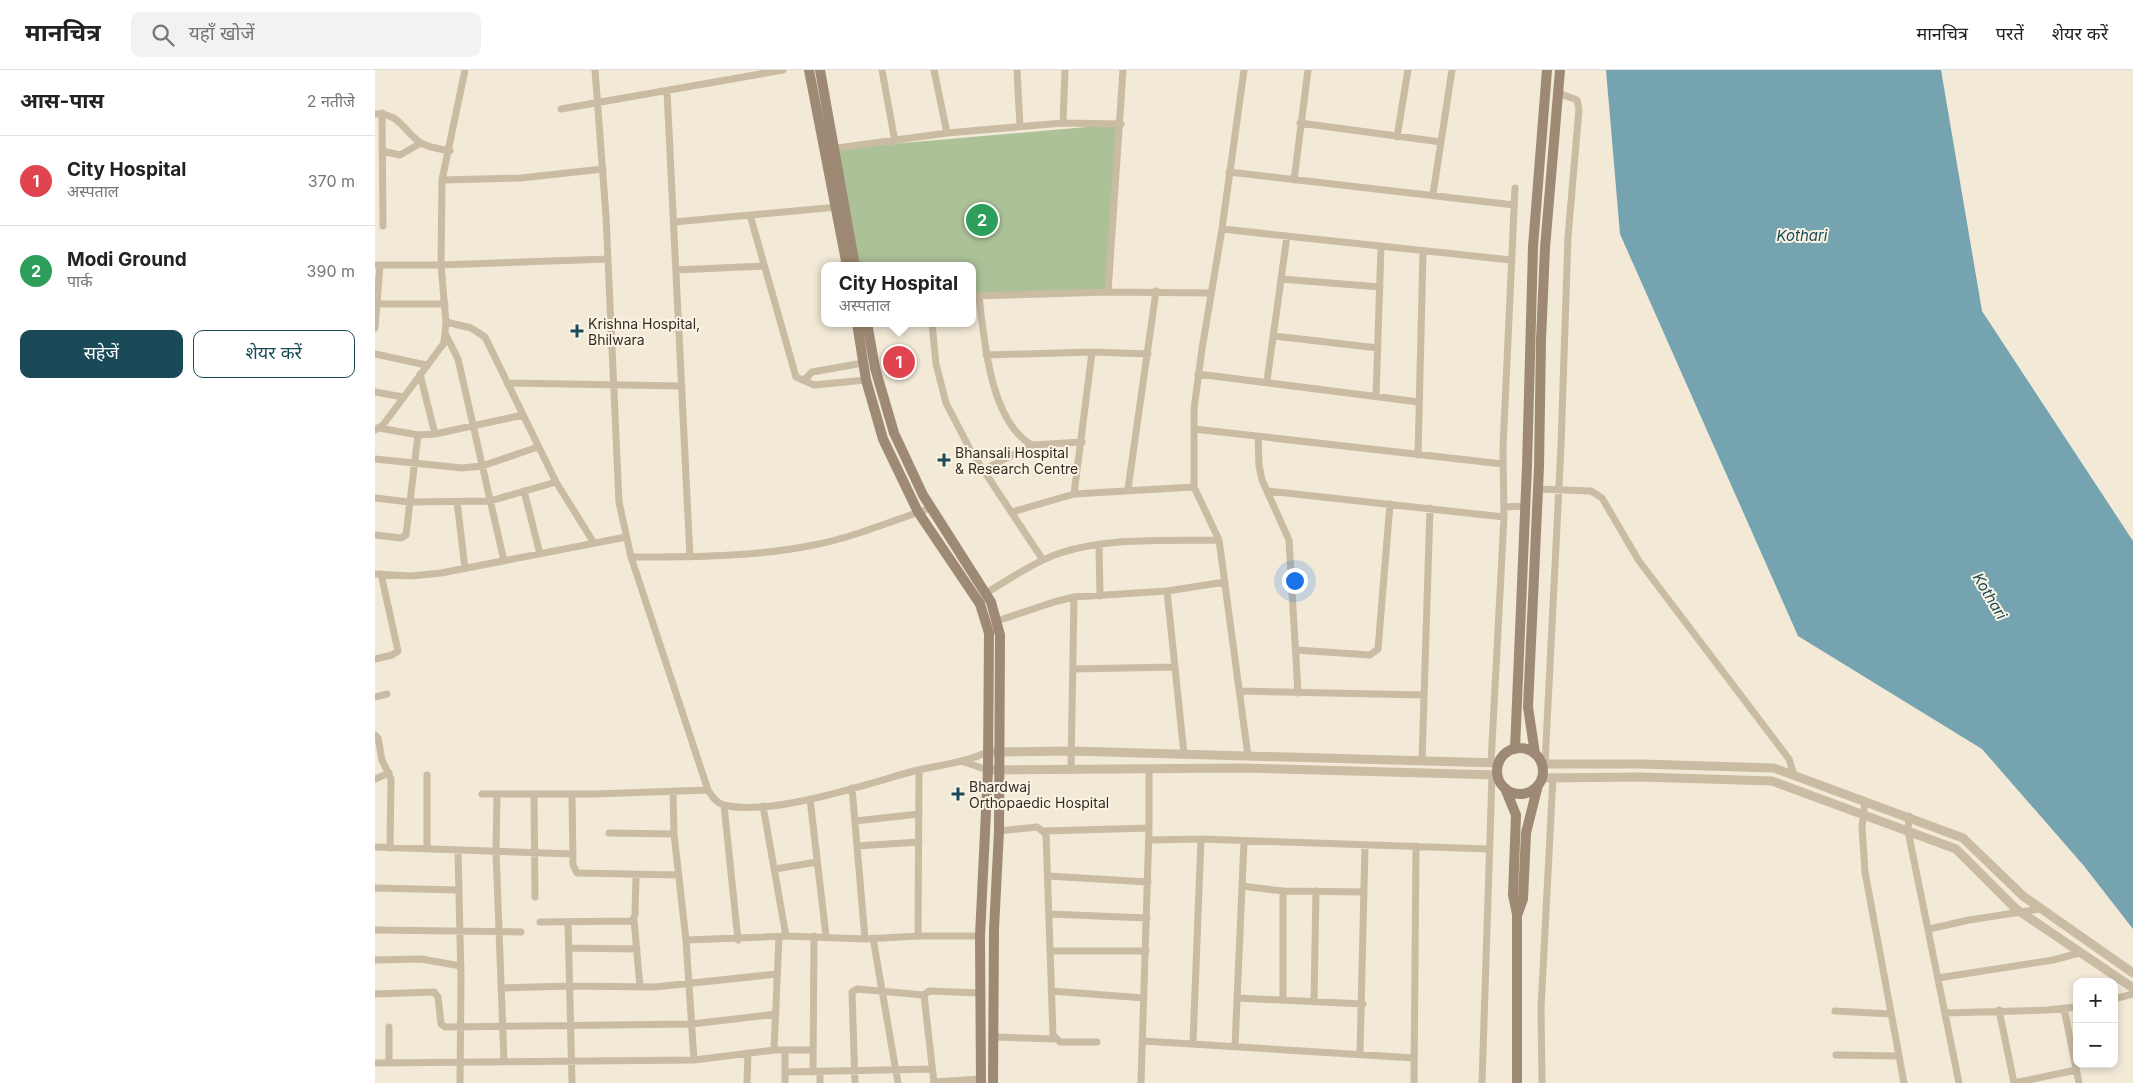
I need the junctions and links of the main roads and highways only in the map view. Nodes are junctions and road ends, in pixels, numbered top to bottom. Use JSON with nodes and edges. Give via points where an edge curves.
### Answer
{"nodes":[{"id":1,"x":809,"y":70,"type":"edge"},
{"id":2,"x":820,"y":70,"type":"edge"},
{"id":3,"x":1547,"y":70,"type":"edge"},
{"id":4,"x":1559,"y":70,"type":"edge"},
{"id":5,"x":829,"y":149,"type":"junction"},
{"id":6,"x":840,"y":206,"type":"junction"},
{"id":7,"x":847,"y":262,"type":"edge"},
{"id":8,"x":854,"y":262,"type":"edge"},
{"id":9,"x":858,"y":327,"type":"edge"},
{"id":10,"x":868,"y":327,"type":"edge"},
{"id":11,"x":1519,"y":646,"type":"junction"},
{"id":12,"x":1531,"y":647,"type":"junction"},
{"id":13,"x":1515,"y":749,"type":"junction"},
{"id":14,"x":1535,"y":754,"type":"junction"},
{"id":15,"x":1540,"y":781,"type":"junction"},
{"id":16,"x":1505,"y":788,"type":"junction"},
{"id":17,"x":1517,"y":914,"type":"junction"},
{"id":18,"x":981,"y":1081,"type":"edge"},
{"id":19,"x":993,"y":1083,"type":"edge"},
{"id":20,"x":1517,"y":1083,"type":"edge"}],
"edges":[{"from":1,"to":5,"type":"main road"},
{"from":2,"to":5,"type":"main road"},
{"from":3,"to":11,"type":"main road","via":[[1533,247]]},
{"from":4,"to":12,"type":"main road","via":[[1545,248]]},
{"from":5,"to":6,"type":"main road"},
{"from":6,"to":7,"type":"main road"},
{"from":6,"to":8,"type":"main road"},
{"from":9,"to":18,"type":"main road","via":[[866,380],[883,439],[918,512],[970,587],[987,623],[988,770],[980,936]]},
{"from":10,"to":19,"type":"main road","via":[[875,368],[894,433],[931,508],[986,593],[997,621],[1001,653]]},
{"from":11,"to":12,"type":"main road"},
{"from":11,"to":13,"type":"main road"},
{"from":12,"to":14,"type":"main road","via":[[1528,707]]},
{"from":13,"to":14,"type":"main road","via":[[1526,749]]},
{"from":13,"to":16,"type":"main road","via":[[1495,763],[1495,776]]},
{"from":14,"to":15,"type":"main road","via":[[1543,764]]},
{"from":15,"to":16,"type":"main road","via":[[1523,794]]},
{"from":15,"to":17,"type":"main road","via":[[1526,833],[1523,899]]},
{"from":16,"to":17,"type":"main road","via":[[1516,815],[1513,895]]},
{"from":17,"to":20,"type":"main road"}]}
